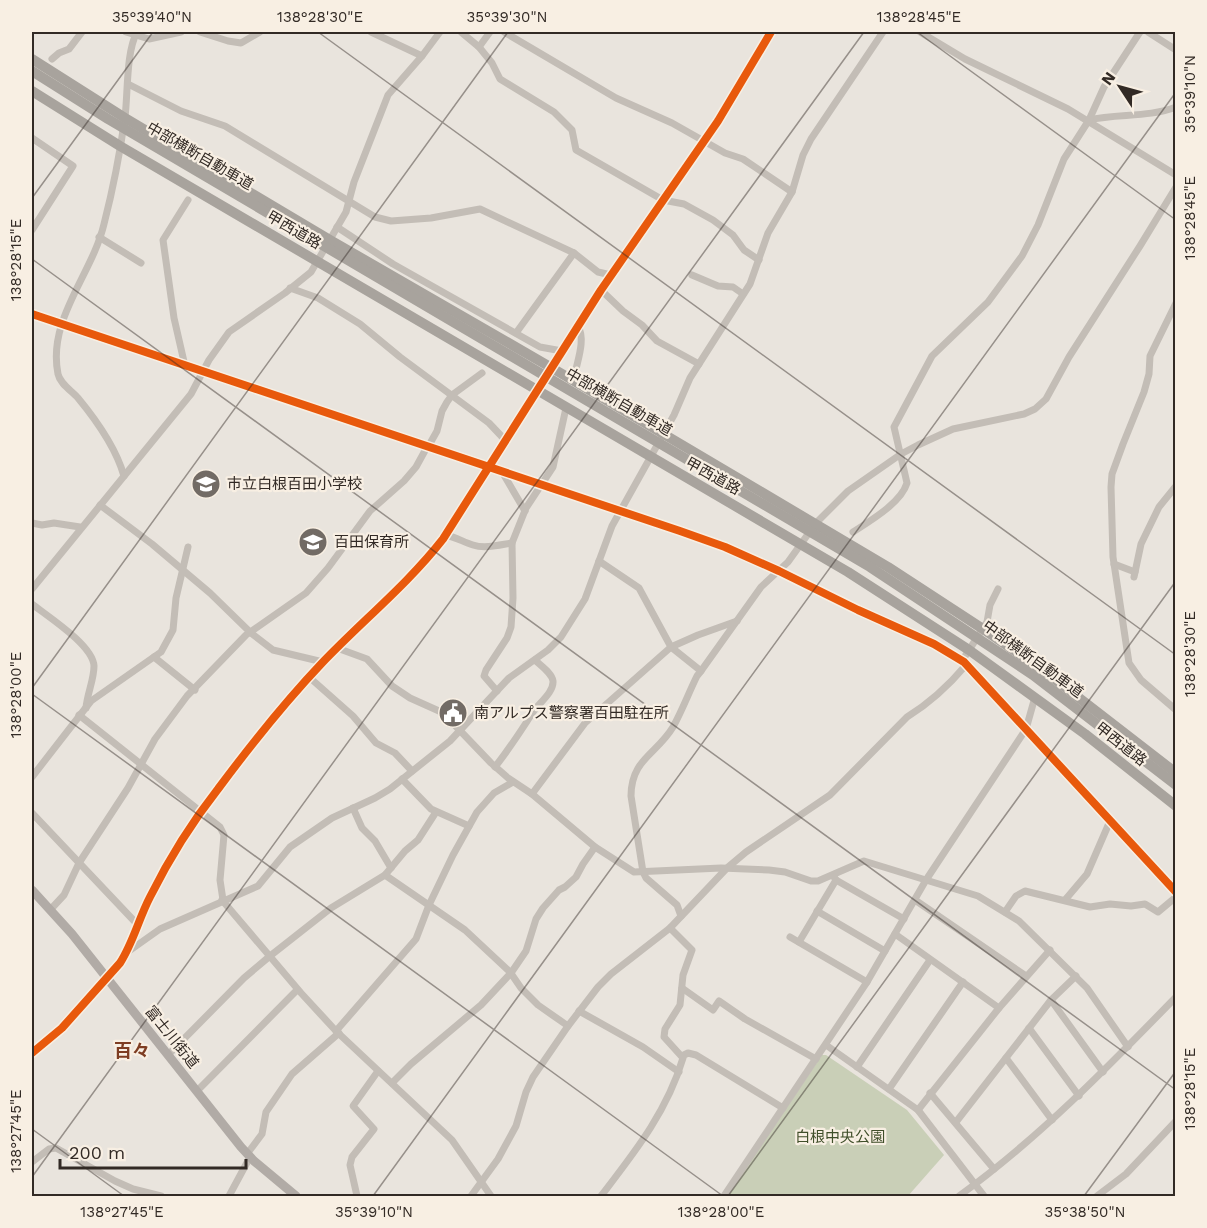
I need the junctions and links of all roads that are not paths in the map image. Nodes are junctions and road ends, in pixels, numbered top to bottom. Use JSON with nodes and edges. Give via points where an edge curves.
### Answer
{"nodes":[{"id":1,"x":82,"y":32,"type":"edge"},
{"id":2,"x":126,"y":32,"type":"edge"},
{"id":3,"x":182,"y":32,"type":"edge"},
{"id":4,"x":200,"y":32,"type":"edge"},
{"id":5,"x":260,"y":32,"type":"edge"},
{"id":6,"x":371,"y":32,"type":"edge"},
{"id":7,"x":440,"y":32,"type":"edge"},
{"id":8,"x":461,"y":32,"type":"edge"},
{"id":9,"x":490,"y":32,"type":"edge"},
{"id":10,"x":504,"y":32,"type":"edge"},
{"id":11,"x":771,"y":32,"type":"edge"},
{"id":12,"x":882,"y":32,"type":"edge"},
{"id":13,"x":920,"y":32,"type":"edge"},
{"id":14,"x":1140,"y":32,"type":"edge"},
{"id":15,"x":1148,"y":32,"type":"edge"},
{"id":16,"x":135,"y":34,"type":"edge"},
{"id":17,"x":479,"y":47,"type":"junction"},
{"id":18,"x":1176,"y":50,"type":"edge"},
{"id":19,"x":422,"y":56,"type":"junction"},
{"id":20,"x":32,"y":59,"type":"edge"},
{"id":21,"x":52,"y":59,"type":"dead end"},
{"id":22,"x":32,"y":65,"type":"edge"},
{"id":23,"x":32,"y":71,"type":"edge"},
{"id":24,"x":129,"y":84,"type":"junction"},
{"id":25,"x":32,"y":91,"type":"edge"},
{"id":26,"x":1176,"y":107,"type":"edge"},
{"id":27,"x":125,"y":118,"type":"junction"},
{"id":28,"x":1089,"y":120,"type":"junction"},
{"id":29,"x":32,"y":138,"type":"edge"},
{"id":30,"x":704,"y":143,"type":"junction"},
{"id":31,"x":120,"y":146,"type":"junction"},
{"id":32,"x":1176,"y":175,"type":"edge"},
{"id":33,"x":1176,"y":187,"type":"edge"},
{"id":34,"x":792,"y":192,"type":"junction"},
{"id":35,"x":188,"y":200,"type":"dead end"},
{"id":36,"x":663,"y":200,"type":"junction"},
{"id":37,"x":349,"y":201,"type":"junction"},
{"id":38,"x":337,"y":228,"type":"junction"},
{"id":39,"x":32,"y":230,"type":"edge"},
{"id":40,"x":99,"y":237,"type":"junction"},
{"id":41,"x":330,"y":240,"type":"junction"},
{"id":42,"x":574,"y":253,"type":"junction"},
{"id":43,"x":759,"y":260,"type":"junction"},
{"id":44,"x":318,"y":261,"type":"junction"},
{"id":45,"x":141,"y":263,"type":"dead end"},
{"id":46,"x":692,"y":274,"type":"dead end"},
{"id":47,"x":611,"y":275,"type":"junction"},
{"id":48,"x":290,"y":288,"type":"junction"},
{"id":49,"x":601,"y":290,"type":"junction"},
{"id":50,"x":744,"y":294,"type":"junction"},
{"id":51,"x":1176,"y":303,"type":"edge"},
{"id":52,"x":32,"y":314,"type":"edge"},
{"id":53,"x":60,"y":324,"type":"junction"},
{"id":54,"x":579,"y":326,"type":"junction"},
{"id":55,"x":516,"y":333,"type":"junction"},
{"id":56,"x":562,"y":351,"type":"junction"},
{"id":57,"x":699,"y":364,"type":"junction"},
{"id":58,"x":185,"y":366,"type":"junction"},
{"id":59,"x":552,"y":368,"type":"junction"},
{"id":60,"x":576,"y":369,"type":"dead end"},
{"id":61,"x":202,"y":371,"type":"junction"},
{"id":62,"x":482,"y":373,"type":"dead end"},
{"id":63,"x":538,"y":391,"type":"junction"},
{"id":64,"x":452,"y":395,"type":"junction"},
{"id":65,"x":566,"y":408,"type":"junction"},
{"id":66,"x":664,"y":434,"type":"junction"},
{"id":67,"x":506,"y":441,"type":"junction"},
{"id":68,"x":428,"y":447,"type":"junction"},
{"id":69,"x":901,"y":454,"type":"junction"},
{"id":70,"x":650,"y":458,"type":"junction"},
{"id":71,"x":489,"y":466,"type":"junction"},
{"id":72,"x":501,"y":470,"type":"junction"},
{"id":73,"x":124,"y":476,"type":"junction"},
{"id":74,"x":541,"y":484,"type":"junction"},
{"id":75,"x":1176,"y":486,"type":"edge"},
{"id":76,"x":100,"y":505,"type":"junction"},
{"id":77,"x":525,"y":511,"type":"junction"},
{"id":78,"x":620,"y":511,"type":"junction"},
{"id":79,"x":32,"y":523,"type":"edge"},
{"id":80,"x":816,"y":523,"type":"junction"},
{"id":81,"x":80,"y":527,"type":"junction"},
{"id":82,"x":853,"y":532,"type":"dead end"},
{"id":83,"x":445,"y":535,"type":"junction"},
{"id":84,"x":512,"y":543,"type":"junction"},
{"id":85,"x":801,"y":544,"type":"junction"},
{"id":86,"x":188,"y":547,"type":"dead end"},
{"id":87,"x":599,"y":561,"type":"junction"},
{"id":88,"x":1114,"y":564,"type":"junction"},
{"id":89,"x":183,"y":571,"type":"junction"},
{"id":90,"x":779,"y":571,"type":"junction"},
{"id":91,"x":32,"y":589,"type":"edge"},
{"id":92,"x":998,"y":589,"type":"dead end"},
{"id":93,"x":32,"y":604,"type":"edge"},
{"id":94,"x":737,"y":621,"type":"junction"},
{"id":95,"x":983,"y":629,"type":"junction"},
{"id":96,"x":251,"y":633,"type":"junction"},
{"id":97,"x":671,"y":647,"type":"junction"},
{"id":98,"x":337,"y":648,"type":"junction"},
{"id":99,"x":969,"y":650,"type":"junction"},
{"id":100,"x":154,"y":657,"type":"junction"},
{"id":101,"x":535,"y":660,"type":"junction"},
{"id":102,"x":322,"y":662,"type":"junction"},
{"id":103,"x":964,"y":663,"type":"junction"},
{"id":104,"x":701,"y":671,"type":"junction"},
{"id":105,"x":309,"y":677,"type":"junction"},
{"id":106,"x":195,"y":690,"type":"junction"},
{"id":107,"x":497,"y":691,"type":"junction"},
{"id":108,"x":1035,"y":697,"type":"junction"},
{"id":109,"x":86,"y":708,"type":"junction"},
{"id":110,"x":1175,"y":708,"type":"edge"},
{"id":111,"x":79,"y":715,"type":"junction"},
{"id":112,"x":1026,"y":729,"type":"junction"},
{"id":113,"x":460,"y":731,"type":"junction"},
{"id":114,"x":141,"y":763,"type":"junction"},
{"id":115,"x":495,"y":767,"type":"junction"},
{"id":116,"x":412,"y":771,"type":"junction"},
{"id":117,"x":1176,"y":773,"type":"edge"},
{"id":118,"x":32,"y":777,"type":"edge"},
{"id":119,"x":1176,"y":778,"type":"edge"},
{"id":120,"x":402,"y":779,"type":"junction"},
{"id":121,"x":513,"y":782,"type":"junction"},
{"id":122,"x":1176,"y":785,"type":"edge"},
{"id":123,"x":532,"y":794,"type":"junction"},
{"id":124,"x":1176,"y":806,"type":"edge"},
{"id":125,"x":353,"y":808,"type":"junction"},
{"id":126,"x":202,"y":812,"type":"junction"},
{"id":127,"x":436,"y":812,"type":"junction"},
{"id":128,"x":32,"y":813,"type":"edge"},
{"id":129,"x":1110,"y":821,"type":"junction"},
{"id":130,"x":469,"y":826,"type":"junction"},
{"id":131,"x":595,"y":847,"type":"junction"},
{"id":132,"x":79,"y":863,"type":"junction"},
{"id":133,"x":391,"y":868,"type":"junction"},
{"id":134,"x":728,"y":868,"type":"junction"},
{"id":135,"x":644,"y":872,"type":"junction"},
{"id":136,"x":385,"y":875,"type":"junction"},
{"id":137,"x":835,"y":878,"type":"junction"},
{"id":138,"x":926,"y":880,"type":"junction"},
{"id":139,"x":32,"y":890,"type":"edge"},
{"id":140,"x":1176,"y":894,"type":"edge"},
{"id":141,"x":223,"y":900,"type":"junction"},
{"id":142,"x":915,"y":900,"type":"junction"},
{"id":143,"x":1065,"y":900,"type":"junction"},
{"id":144,"x":429,"y":905,"type":"junction"},
{"id":145,"x":51,"y":909,"type":"junction"},
{"id":146,"x":818,"y":910,"type":"junction"},
{"id":147,"x":1005,"y":912,"type":"junction"},
{"id":148,"x":681,"y":915,"type":"junction"},
{"id":149,"x":904,"y":920,"type":"junction"},
{"id":150,"x":137,"y":924,"type":"junction"},
{"id":151,"x":670,"y":928,"type":"junction"},
{"id":152,"x":895,"y":934,"type":"junction"},
{"id":153,"x":790,"y":937,"type":"dead end"},
{"id":154,"x":799,"y":942,"type":"junction"},
{"id":155,"x":1050,"y":950,"type":"junction"},
{"id":156,"x":128,"y":951,"type":"junction"},
{"id":157,"x":885,"y":951,"type":"junction"},
{"id":158,"x":270,"y":956,"type":"junction"},
{"id":159,"x":930,"y":960,"type":"junction"},
{"id":160,"x":511,"y":974,"type":"junction"},
{"id":161,"x":1026,"y":976,"type":"junction"},
{"id":162,"x":1076,"y":976,"type":"junction"},
{"id":163,"x":107,"y":980,"type":"junction"},
{"id":164,"x":867,"y":982,"type":"junction"},
{"id":165,"x":963,"y":982,"type":"junction"},
{"id":166,"x":682,"y":988,"type":"junction"},
{"id":167,"x":297,"y":990,"type":"junction"},
{"id":168,"x":1176,"y":997,"type":"edge"},
{"id":169,"x":1051,"y":1000,"type":"junction"},
{"id":170,"x":999,"y":1008,"type":"junction"},
{"id":171,"x":579,"y":1011,"type":"junction"},
{"id":172,"x":568,"y":1026,"type":"junction"},
{"id":173,"x":1029,"y":1028,"type":"junction"},
{"id":174,"x":337,"y":1032,"type":"junction"},
{"id":175,"x":826,"y":1045,"type":"junction"},
{"id":176,"x":1128,"y":1047,"type":"junction"},
{"id":177,"x":32,"y":1053,"type":"edge"},
{"id":178,"x":168,"y":1055,"type":"junction"},
{"id":179,"x":682,"y":1056,"type":"junction"},
{"id":180,"x":1006,"y":1058,"type":"junction"},
{"id":181,"x":816,"y":1059,"type":"junction"},
{"id":182,"x":857,"y":1067,"type":"junction"},
{"id":183,"x":378,"y":1071,"type":"junction"},
{"id":184,"x":679,"y":1072,"type":"junction"},
{"id":185,"x":1103,"y":1072,"type":"junction"},
{"id":186,"x":392,"y":1083,"type":"junction"},
{"id":187,"x":889,"y":1089,"type":"junction"},
{"id":188,"x":197,"y":1091,"type":"junction"},
{"id":189,"x":930,"y":1094,"type":"junction"},
{"id":190,"x":1079,"y":1096,"type":"junction"},
{"id":191,"x":783,"y":1108,"type":"junction"},
{"id":192,"x":918,"y":1110,"type":"junction"},
{"id":193,"x":1052,"y":1120,"type":"junction"},
{"id":194,"x":1176,"y":1121,"type":"edge"},
{"id":195,"x":956,"y":1122,"type":"junction"},
{"id":196,"x":249,"y":1156,"type":"junction"},
{"id":197,"x":32,"y":1162,"type":"edge"},
{"id":198,"x":994,"y":1169,"type":"junction"},
{"id":199,"x":482,"y":1183,"type":"junction"},
{"id":200,"x":975,"y":1185,"type":"junction"},
{"id":201,"x":160,"y":1197,"type":"edge"},
{"id":202,"x":229,"y":1197,"type":"edge"},
{"id":203,"x":296,"y":1197,"type":"edge"},
{"id":204,"x":357,"y":1197,"type":"edge"},
{"id":205,"x":471,"y":1197,"type":"edge"},
{"id":206,"x":491,"y":1197,"type":"edge"},
{"id":207,"x":601,"y":1197,"type":"edge"},
{"id":208,"x":724,"y":1197,"type":"edge"},
{"id":209,"x":959,"y":1197,"type":"edge"},
{"id":210,"x":984,"y":1197,"type":"edge"},
{"id":211,"x":1097,"y":1197,"type":"edge"}],
"edges":[{"from":1,"to":21,"type":"street","via":[[69,49]]},
{"from":2,"to":16,"type":"street"},
{"from":3,"to":16,"type":"street","via":[[149,39]]},
{"from":4,"to":5,"type":"street","via":[[241,43]]},
{"from":6,"to":19,"type":"street"},
{"from":7,"to":19,"type":"street"},
{"from":8,"to":17,"type":"street"},
{"from":9,"to":17,"type":"street"},
{"from":10,"to":30,"type":"street","via":[[615,98],[672,123]]},
{"from":11,"to":30,"type":"street"},
{"from":12,"to":34,"type":"street","via":[[811,139]]},
{"from":13,"to":28,"type":"street","via":[[965,59]]},
{"from":14,"to":28,"type":"street","via":[[1104,87]]},
{"from":15,"to":18,"type":"street"},
{"from":16,"to":24,"type":"street"},
{"from":17,"to":36,"type":"street","via":[[500,79],[554,112],[572,130],[576,150]]},
{"from":19,"to":37,"type":"street","via":[[387,96]]},
{"from":20,"to":27,"type":"highway","name":"甲西道路"},
{"from":22,"to":119,"type":"highway","name":"中部横断自動車道","bridge":true,"via":[[129,127],[872,562],[1036,671]]},
{"from":23,"to":122,"type":"highway","name":"中部横断自動車道","bridge":true,"via":[[108,120],[870,567],[1033,675]]},
{"from":24,"to":27,"type":"street"},
{"from":24,"to":37,"type":"street","via":[[181,111],[225,126]]},
{"from":25,"to":31,"type":"highway","name":"甲西道路"},
{"from":26,"to":28,"type":"street"},
{"from":27,"to":31,"type":"street"},
{"from":27,"to":41,"type":"highway","name":"甲西道路"},
{"from":28,"to":32,"type":"street"},
{"from":28,"to":69,"type":"street","via":[[1064,159],[1022,256],[988,302],[932,356],[894,427]]},
{"from":29,"to":39,"type":"street","via":[[73,166]]},
{"from":30,"to":34,"type":"street","via":[[743,159]]},
{"from":30,"to":36,"type":"street"},
{"from":31,"to":40,"type":"street"},
{"from":31,"to":44,"type":"highway","name":"甲西道路"},
{"from":33,"to":69,"type":"street","via":[[1046,399],[1024,414],[953,429]]},
{"from":34,"to":43,"type":"street","via":[[768,233]]},
{"from":35,"to":58,"type":"street","via":[[163,240]]},
{"from":36,"to":43,"type":"street","via":[[684,204],[713,220]]},
{"from":36,"to":47,"type":"street"},
{"from":37,"to":38,"type":"street"},
{"from":37,"to":42,"type":"street","via":[[375,217],[392,220],[431,218],[480,208]]},
{"from":38,"to":41,"type":"street"},
{"from":38,"to":55,"type":"street"},
{"from":40,"to":45,"type":"street"},
{"from":40,"to":53,"type":"street"},
{"from":41,"to":44,"type":"street"},
{"from":41,"to":59,"type":"highway","name":"甲西道路"},
{"from":42,"to":47,"type":"street","via":[[598,272]]},
{"from":42,"to":55,"type":"street"},
{"from":43,"to":50,"type":"street"},
{"from":44,"to":48,"type":"street","via":[[311,272]]},
{"from":44,"to":63,"type":"highway","name":"甲西道路"},
{"from":46,"to":50,"type":"street"},
{"from":47,"to":49,"type":"street"},
{"from":48,"to":61,"type":"street","via":[[229,332]]},
{"from":48,"to":64,"type":"street","via":[[318,298],[360,324]]},
{"from":49,"to":54,"type":"street"},
{"from":49,"to":57,"type":"street","via":[[657,341]]},
{"from":50,"to":57,"type":"street"},
{"from":51,"to":88,"type":"street","via":[[1149,356],[1144,392],[1112,474]]},
{"from":52,"to":53,"type":"street"},
{"from":53,"to":58,"type":"street"},
{"from":53,"to":73,"type":"street","via":[[56,363],[59,379],[78,398],[109,442]]},
{"from":54,"to":56,"type":"street"},
{"from":54,"to":60,"type":"street","via":[[581,344]]},
{"from":55,"to":56,"type":"street","via":[[540,347]]},
{"from":56,"to":59,"type":"street"},
{"from":57,"to":66,"type":"street"},
{"from":58,"to":61,"type":"street"},
{"from":59,"to":63,"type":"street"},
{"from":59,"to":66,"type":"highway","name":"甲西道路"},
{"from":61,"to":68,"type":"street"},
{"from":61,"to":73,"type":"street","via":[[191,394]]},
{"from":62,"to":64,"type":"street"},
{"from":63,"to":65,"type":"highway","name":"甲西道路"},
{"from":63,"to":67,"type":"street"},
{"from":64,"to":67,"type":"street"},
{"from":64,"to":68,"type":"street"},
{"from":65,"to":70,"type":"highway","name":"甲西道路"},
{"from":65,"to":74,"type":"street","via":[[553,467]]},
{"from":66,"to":70,"type":"street"},
{"from":66,"to":80,"type":"highway","name":"甲西道路"},
{"from":67,"to":71,"type":"street"},
{"from":68,"to":71,"type":"street"},
{"from":68,"to":96,"type":"street","via":[[404,481],[370,511],[306,594]]},
{"from":69,"to":80,"type":"street","via":[[848,491]]},
{"from":69,"to":82,"type":"street","via":[[905,491]]},
{"from":70,"to":78,"type":"street"},
{"from":70,"to":85,"type":"highway","name":"甲西道路"},
{"from":71,"to":72,"type":"street"},
{"from":71,"to":83,"type":"street"},
{"from":72,"to":74,"type":"street"},
{"from":72,"to":77,"type":"street"},
{"from":73,"to":76,"type":"street"},
{"from":74,"to":77,"type":"street"},
{"from":74,"to":78,"type":"street"},
{"from":75,"to":88,"type":"street","via":[[1159,507],[1141,544],[1134,575]]},
{"from":76,"to":81,"type":"street"},
{"from":76,"to":89,"type":"street"},
{"from":77,"to":84,"type":"street"},
{"from":78,"to":87,"type":"street"},
{"from":78,"to":90,"type":"street","via":[[724,547]]},
{"from":79,"to":81,"type":"street"},
{"from":80,"to":85,"type":"street"},
{"from":80,"to":95,"type":"highway","name":"甲西道路"},
{"from":81,"to":91,"type":"street"},
{"from":83,"to":84,"type":"street","via":[[474,546]]},
{"from":83,"to":98,"type":"street","via":[[422,566]]},
{"from":84,"to":107,"type":"street","via":[[511,627],[484,676]]},
{"from":85,"to":90,"type":"street"},
{"from":85,"to":99,"type":"highway","name":"甲西道路"},
{"from":86,"to":89,"type":"street"},
{"from":87,"to":97,"type":"street","via":[[639,588]]},
{"from":87,"to":101,"type":"street","via":[[572,620],[555,644]]},
{"from":88,"to":110,"type":"street","via":[[1129,663],[1141,680]]},
{"from":89,"to":96,"type":"street"},
{"from":89,"to":100,"type":"street","via":[[173,630]]},
{"from":90,"to":94,"type":"street","via":[[761,587]]},
{"from":90,"to":103,"type":"street","via":[[934,644]]},
{"from":92,"to":95,"type":"street"},
{"from":93,"to":109,"type":"street","via":[[80,641],[90,656],[94,667]]},
{"from":94,"to":97,"type":"street"},
{"from":94,"to":104,"type":"street"},
{"from":95,"to":99,"type":"street"},
{"from":95,"to":117,"type":"highway","name":"甲西道路"},
{"from":96,"to":102,"type":"street","via":[[273,650]]},
{"from":96,"to":106,"type":"street"},
{"from":97,"to":104,"type":"street"},
{"from":97,"to":123,"type":"street","via":[[585,723]]},
{"from":98,"to":102,"type":"street"},
{"from":98,"to":113,"type":"street","via":[[367,659],[392,686],[440,711]]},
{"from":99,"to":103,"type":"street"},
{"from":99,"to":108,"type":"highway","name":"甲西道路"},
{"from":100,"to":106,"type":"street"},
{"from":100,"to":109,"type":"street","via":[[100,693]]},
{"from":101,"to":107,"type":"street"},
{"from":101,"to":115,"type":"street","via":[[553,677],[554,683]]},
{"from":102,"to":105,"type":"street"},
{"from":103,"to":112,"type":"street"},
{"from":103,"to":134,"type":"street","via":[[949,683],[907,717],[830,795]]},
{"from":104,"to":135,"type":"street","via":[[673,727],[642,761],[631,784]]},
{"from":105,"to":116,"type":"street","via":[[353,716],[376,743],[395,753]]},
{"from":105,"to":126,"type":"street"},
{"from":106,"to":114,"type":"street"},
{"from":107,"to":113,"type":"street"},
{"from":108,"to":112,"type":"street"},
{"from":108,"to":124,"type":"highway","name":"甲西道路"},
{"from":109,"to":111,"type":"street"},
{"from":111,"to":114,"type":"street"},
{"from":111,"to":118,"type":"street"},
{"from":112,"to":129,"type":"street"},
{"from":112,"to":138,"type":"street"},
{"from":113,"to":115,"type":"street"},
{"from":113,"to":116,"type":"street"},
{"from":114,"to":126,"type":"street"},
{"from":114,"to":132,"type":"street"},
{"from":115,"to":121,"type":"street"},
{"from":116,"to":120,"type":"street"},
{"from":120,"to":125,"type":"street"},
{"from":120,"to":127,"type":"street"},
{"from":121,"to":123,"type":"street"},
{"from":121,"to":130,"type":"street","via":[[484,803]]},
{"from":123,"to":131,"type":"street"},
{"from":125,"to":133,"type":"street"},
{"from":125,"to":141,"type":"street","via":[[290,848],[258,886]]},
{"from":126,"to":141,"type":"street","via":[[224,835],[220,880]]},
{"from":126,"to":150,"type":"street","via":[[162,874]]},
{"from":127,"to":130,"type":"street"},
{"from":127,"to":133,"type":"street","via":[[418,840]]},
{"from":128,"to":132,"type":"street"},
{"from":129,"to":140,"type":"street"},
{"from":129,"to":143,"type":"street","via":[[1087,874]]},
{"from":130,"to":144,"type":"street"},
{"from":131,"to":135,"type":"street","via":[[634,872]]},
{"from":131,"to":160,"type":"street","via":[[576,877],[543,908],[526,951]]},
{"from":132,"to":145,"type":"street","via":[[64,895]]},
{"from":132,"to":150,"type":"street"},
{"from":133,"to":136,"type":"street"},
{"from":134,"to":135,"type":"street"},
{"from":134,"to":137,"type":"street","via":[[785,872],[811,881]]},
{"from":134,"to":148,"type":"street"},
{"from":135,"to":148,"type":"street"},
{"from":136,"to":144,"type":"street"},
{"from":136,"to":158,"type":"street","via":[[331,908]]},
{"from":137,"to":138,"type":"street","via":[[864,861]]},
{"from":137,"to":146,"type":"street"},
{"from":137,"to":149,"type":"street"},
{"from":138,"to":142,"type":"street"},
{"from":138,"to":147,"type":"street","via":[[978,896]]},
{"from":139,"to":145,"type":"main road","name":"富士川街道"},
{"from":140,"to":143,"type":"street","via":[[1158,912],[1145,904],[1090,907]]},
{"from":141,"to":156,"type":"street","via":[[160,929]]},
{"from":141,"to":158,"type":"street"},
{"from":142,"to":149,"type":"street"},
{"from":142,"to":161,"type":"street"},
{"from":143,"to":147,"type":"street","via":[[1021,891]]},
{"from":144,"to":160,"type":"street","via":[[465,930]]},
{"from":144,"to":174,"type":"street","via":[[416,939]]},
{"from":145,"to":163,"type":"main road","name":"富士川街道"},
{"from":146,"to":154,"type":"street"},
{"from":146,"to":157,"type":"street"},
{"from":147,"to":155,"type":"street"},
{"from":148,"to":151,"type":"street"},
{"from":149,"to":152,"type":"street"},
{"from":150,"to":156,"type":"street"},
{"from":151,"to":166,"type":"street","via":[[692,950]]},
{"from":151,"to":171,"type":"street","via":[[611,974]]},
{"from":152,"to":157,"type":"street"},
{"from":152,"to":159,"type":"street"},
{"from":153,"to":154,"type":"street"},
{"from":154,"to":164,"type":"street"},
{"from":155,"to":161,"type":"street"},
{"from":155,"to":162,"type":"street"},
{"from":156,"to":163,"type":"street"},
{"from":157,"to":164,"type":"street"},
{"from":158,"to":167,"type":"street"},
{"from":158,"to":178,"type":"street"},
{"from":159,"to":165,"type":"street"},
{"from":159,"to":182,"type":"street"},
{"from":160,"to":172,"type":"street","via":[[538,1005]]},
{"from":160,"to":186,"type":"street"},
{"from":161,"to":170,"type":"street"},
{"from":162,"to":169,"type":"street"},
{"from":162,"to":176,"type":"street"},
{"from":163,"to":177,"type":"street","via":[[62,1028]]},
{"from":163,"to":178,"type":"main road","name":"富士川街道"},
{"from":164,"to":175,"type":"street"},
{"from":165,"to":170,"type":"street"},
{"from":165,"to":187,"type":"street"},
{"from":166,"to":179,"type":"street","via":[[680,1005],[664,1037]]},
{"from":166,"to":181,"type":"street","via":[[713,1010],[719,1001]]},
{"from":167,"to":174,"type":"street"},
{"from":167,"to":188,"type":"street"},
{"from":168,"to":176,"type":"street"},
{"from":169,"to":173,"type":"street"},
{"from":169,"to":185,"type":"street"},
{"from":170,"to":189,"type":"street"},
{"from":171,"to":172,"type":"street"},
{"from":171,"to":184,"type":"street"},
{"from":172,"to":199,"type":"street","via":[[533,1077],[516,1126]]},
{"from":173,"to":180,"type":"street"},
{"from":173,"to":190,"type":"street"},
{"from":174,"to":183,"type":"street"},
{"from":174,"to":196,"type":"street","via":[[292,1074],[266,1112],[262,1134]]},
{"from":175,"to":181,"type":"street"},
{"from":175,"to":182,"type":"street"},
{"from":176,"to":185,"type":"street"},
{"from":178,"to":188,"type":"main road","name":"富士川街道"},
{"from":179,"to":184,"type":"street"},
{"from":179,"to":191,"type":"street","via":[[696,1055]]},
{"from":180,"to":193,"type":"street"},
{"from":180,"to":195,"type":"street"},
{"from":181,"to":191,"type":"street"},
{"from":182,"to":187,"type":"street"},
{"from":183,"to":186,"type":"street"},
{"from":183,"to":204,"type":"street","via":[[353,1106],[374,1129],[350,1165]]},
{"from":184,"to":207,"type":"street","via":[[646,1138]]},
{"from":185,"to":190,"type":"street"},
{"from":186,"to":199,"type":"street","via":[[452,1140]]},
{"from":187,"to":192,"type":"street"},
{"from":188,"to":196,"type":"main road","name":"富士川街道"},
{"from":189,"to":192,"type":"street"},
{"from":189,"to":195,"type":"street"},
{"from":190,"to":193,"type":"street"},
{"from":191,"to":208,"type":"street"},
{"from":192,"to":200,"type":"street"},
{"from":193,"to":198,"type":"street"},
{"from":194,"to":211,"type":"street","via":[[1126,1174]]},
{"from":195,"to":198,"type":"street"},
{"from":196,"to":202,"type":"street"},
{"from":196,"to":203,"type":"main road","name":"富士川街道"},
{"from":197,"to":201,"type":"street","via":[[56,1148],[115,1181]]},
{"from":198,"to":200,"type":"street"},
{"from":199,"to":205,"type":"street"},
{"from":199,"to":206,"type":"street"},
{"from":200,"to":209,"type":"street"},
{"from":200,"to":210,"type":"street"}]}
